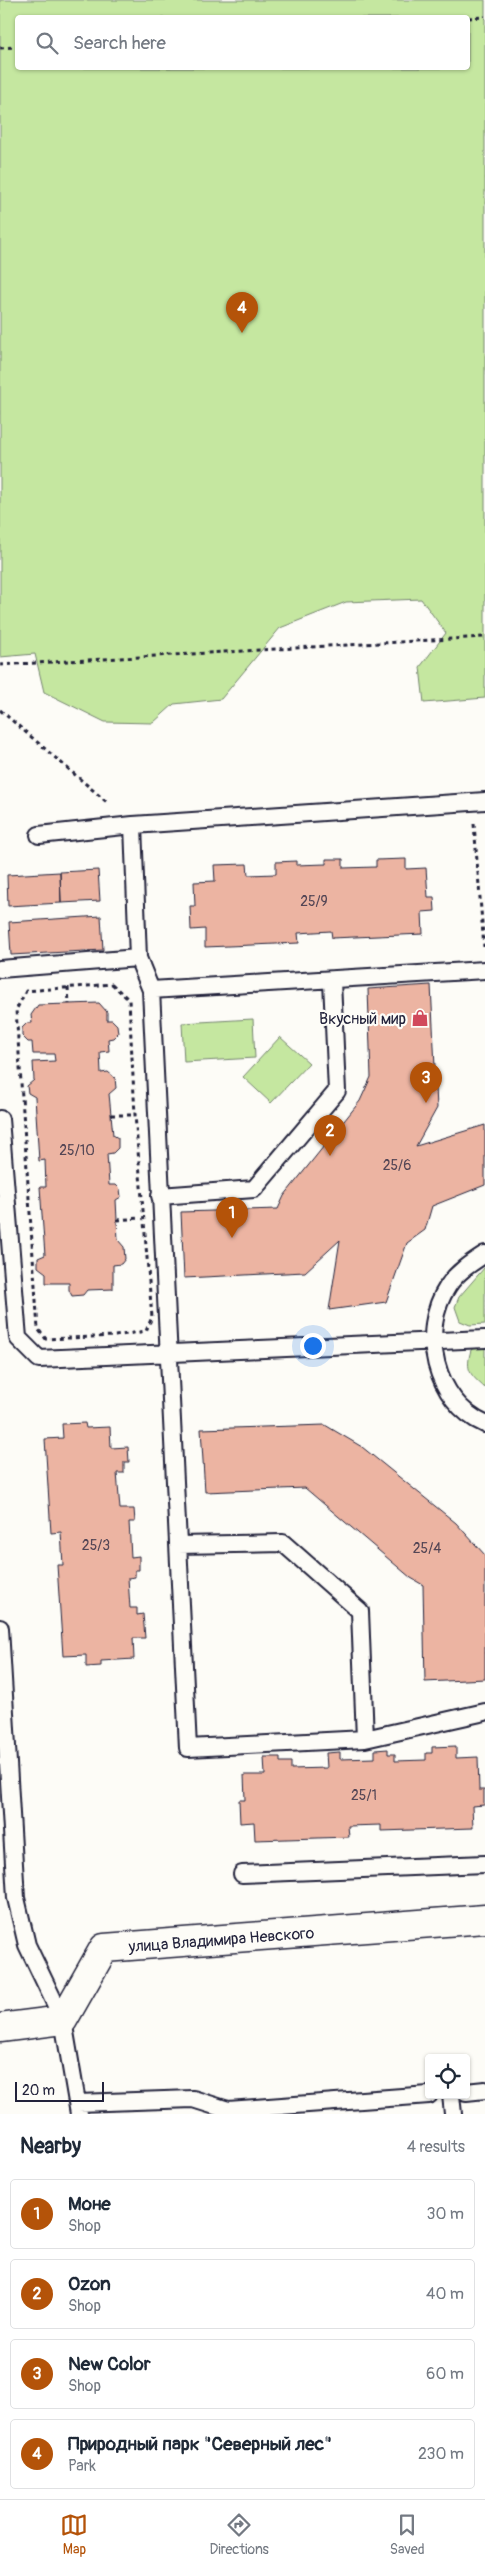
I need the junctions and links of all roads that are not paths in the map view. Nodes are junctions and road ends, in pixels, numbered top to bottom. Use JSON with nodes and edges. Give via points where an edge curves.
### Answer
{"nodes":[{"id":1,"x":479,"y":802,"type":"edge"},
{"id":2,"x":133,"y":825,"type":"junction"},
{"id":3,"x":39,"y":835,"type":"dead end"},
{"id":4,"x":138,"y":958,"type":"junction"},
{"id":5,"x":0,"y":969,"type":"edge"},
{"id":6,"x":485,"y":970,"type":"edge"},
{"id":7,"x":332,"y":981,"type":"junction"},
{"id":8,"x":151,"y":990,"type":"junction"},
{"id":9,"x":0,"y":1119,"type":"edge"},
{"id":10,"x":160,"y":1196,"type":"junction"},
{"id":11,"x":485,"y":1254,"type":"edge"},
{"id":12,"x":485,"y":1339,"type":"edge"},
{"id":13,"x":432,"y":1343,"type":"junction"},
{"id":14,"x":168,"y":1354,"type":"junction"},
{"id":15,"x":485,"y":1424,"type":"edge"},
{"id":16,"x":178,"y":1545,"type":"junction"},
{"id":17,"x":0,"y":1628,"type":"edge"},
{"id":18,"x":485,"y":1712,"type":"edge"},
{"id":19,"x":365,"y":1739,"type":"junction"},
{"id":20,"x":485,"y":1864,"type":"edge"},
{"id":21,"x":242,"y":1874,"type":"dead end"},
{"id":22,"x":485,"y":1919,"type":"edge"},
{"id":23,"x":63,"y":2020,"type":"junction"},
{"id":24,"x":0,"y":2028,"type":"edge"},
{"id":25,"x":485,"y":2090,"type":"edge"},
{"id":26,"x":470,"y":2092,"type":"edge"},
{"id":27,"x":425,"y":2094,"type":"edge"},
{"id":28,"x":451,"y":2099,"type":"edge"},
{"id":29,"x":79,"y":2109,"type":"edge"},
{"id":30,"x":453,"y":2114,"type":"edge"}],
"edges":[{"from":1,"to":2,"type":"lane"},
{"from":2,"to":3,"type":"lane"},
{"from":2,"to":4,"type":"lane"},
{"from":4,"to":5,"type":"lane"},
{"from":4,"to":8,"type":"lane"},
{"from":6,"to":7,"type":"lane"},
{"from":7,"to":8,"type":"lane"},
{"from":7,"to":10,"type":"lane","via":[[337,1091],[254,1188]]},
{"from":8,"to":10,"type":"lane"},
{"from":9,"to":14,"type":"lane","via":[[18,1338],[39,1359]]},
{"from":10,"to":14,"type":"lane"},
{"from":11,"to":13,"type":"lane","via":[[467,1264],[448,1286],[435,1313]]},
{"from":12,"to":13,"type":"lane"},
{"from":13,"to":14,"type":"lane"},
{"from":13,"to":15,"type":"lane","via":[[438,1373],[453,1400]]},
{"from":14,"to":16,"type":"lane"},
{"from":16,"to":19,"type":"lane","via":[[283,1543],[360,1611]]},
{"from":16,"to":19,"type":"lane","via":[[188,1748]]},
{"from":17,"to":23,"type":"lane","via":[[16,1898],[28,1944]]},
{"from":18,"to":19,"type":"lane"},
{"from":20,"to":21,"type":"lane"},
{"from":22,"to":23,"type":"street","name":"улица Владимира Невского","via":[[104,1948]]},
{"from":23,"to":24,"type":"street"},
{"from":23,"to":29,"type":"lane"},
{"from":25,"to":26,"type":"lane"},
{"from":27,"to":29,"type":"lane","via":[[228,2110],[193,2099]]},
{"from":28,"to":30,"type":"lane"}]}
